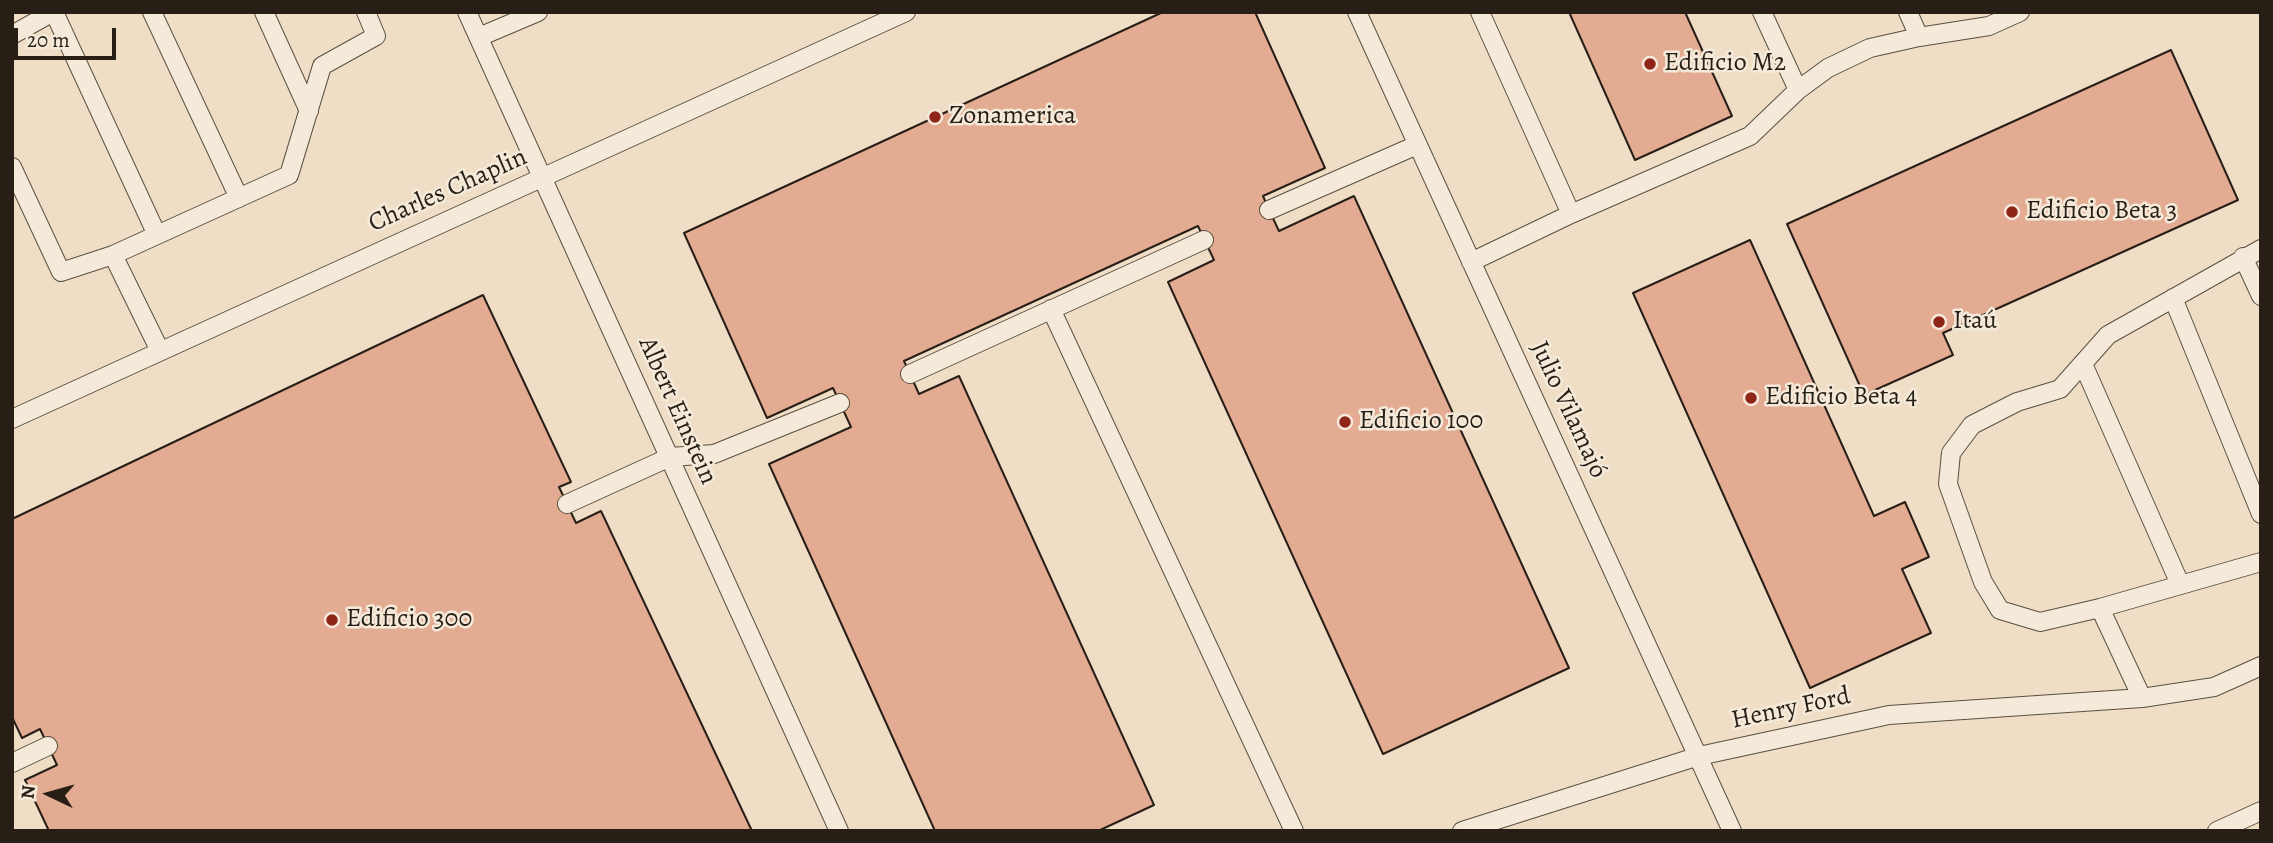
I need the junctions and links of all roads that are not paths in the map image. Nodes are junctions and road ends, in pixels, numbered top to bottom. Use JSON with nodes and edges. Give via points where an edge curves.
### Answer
{"nodes":[{"id":1,"x":53,"y":12,"type":"edge"},
{"id":2,"x":152,"y":12,"type":"edge"},
{"id":3,"x":264,"y":12,"type":"edge"},
{"id":4,"x":366,"y":12,"type":"edge"},
{"id":5,"x":467,"y":12,"type":"edge"},
{"id":6,"x":538,"y":12,"type":"edge"},
{"id":7,"x":906,"y":12,"type":"edge"},
{"id":8,"x":1357,"y":12,"type":"edge"},
{"id":9,"x":1480,"y":12,"type":"edge"},
{"id":10,"x":1762,"y":12,"type":"edge"},
{"id":11,"x":1908,"y":12,"type":"edge"},
{"id":12,"x":2020,"y":12,"type":"edge"},
{"id":13,"x":12,"y":35,"type":"edge"},
{"id":14,"x":479,"y":37,"type":"junction"},
{"id":15,"x":1919,"y":37,"type":"junction"},
{"id":16,"x":1798,"y":90,"type":"junction"},
{"id":17,"x":309,"y":111,"type":"junction"},
{"id":18,"x":1417,"y":145,"type":"junction"},
{"id":19,"x":12,"y":167,"type":"edge"},
{"id":20,"x":543,"y":177,"type":"junction"},
{"id":21,"x":239,"y":198,"type":"junction"},
{"id":22,"x":1269,"y":210,"type":"dead end"},
{"id":23,"x":1571,"y":214,"type":"junction"},
{"id":24,"x":157,"y":235,"type":"junction"},
{"id":25,"x":1204,"y":240,"type":"dead end"},
{"id":26,"x":2261,"y":249,"type":"edge"},
{"id":27,"x":113,"y":255,"type":"junction"},
{"id":28,"x":2243,"y":257,"type":"junction"},
{"id":29,"x":1471,"y":262,"type":"junction"},
{"id":30,"x":2261,"y":296,"type":"edge"},
{"id":31,"x":2173,"y":298,"type":"junction"},
{"id":32,"x":1051,"y":309,"type":"junction"},
{"id":33,"x":160,"y":351,"type":"junction"},
{"id":34,"x":2083,"y":364,"type":"junction"},
{"id":35,"x":910,"y":374,"type":"dead end"},
{"id":36,"x":840,"y":403,"type":"dead end"},
{"id":37,"x":12,"y":419,"type":"edge"},
{"id":38,"x":670,"y":457,"type":"junction"},
{"id":39,"x":567,"y":504,"type":"dead end"},
{"id":40,"x":2261,"y":514,"type":"edge"},
{"id":41,"x":2261,"y":562,"type":"edge"},
{"id":42,"x":2180,"y":584,"type":"junction"},
{"id":43,"x":2100,"y":608,"type":"junction"},
{"id":44,"x":2261,"y":666,"type":"edge"},
{"id":45,"x":2142,"y":698,"type":"junction"},
{"id":46,"x":48,"y":746,"type":"dead end"},
{"id":47,"x":1699,"y":756,"type":"junction"},
{"id":48,"x":12,"y":763,"type":"edge"},
{"id":49,"x":2256,"y":819,"type":"edge"},
{"id":50,"x":839,"y":831,"type":"edge"},
{"id":51,"x":1294,"y":831,"type":"edge"},
{"id":52,"x":1462,"y":831,"type":"edge"},
{"id":53,"x":1732,"y":831,"type":"edge"},
{"id":54,"x":2217,"y":831,"type":"edge"}],
"edges":[{"from":1,"to":13,"type":"lane"},
{"from":1,"to":24,"type":"lane"},
{"from":2,"to":21,"type":"lane"},
{"from":3,"to":17,"type":"lane"},
{"from":4,"to":17,"type":"lane","via":[[376,36],[322,66]]},
{"from":5,"to":14,"type":"lane","name":"Albert Einstein"},
{"from":6,"to":14,"type":"lane"},
{"from":7,"to":20,"type":"lane","name":"Charles Chaplin"},
{"from":8,"to":18,"type":"lane","name":"Julio Vilamajó"},
{"from":9,"to":23,"type":"lane"},
{"from":10,"to":16,"type":"lane"},
{"from":11,"to":15,"type":"lane"},
{"from":12,"to":15,"type":"lane","via":[[1989,26]]},
{"from":14,"to":20,"type":"lane","name":"Albert Einstein"},
{"from":15,"to":16,"type":"lane","via":[[1870,48],[1828,68]]},
{"from":16,"to":23,"type":"lane","via":[[1750,136]]},
{"from":17,"to":21,"type":"lane","via":[[289,175]]},
{"from":18,"to":22,"type":"lane"},
{"from":18,"to":29,"type":"lane","name":"Julio Vilamajó"},
{"from":19,"to":27,"type":"lane","via":[[61,272]]},
{"from":20,"to":33,"type":"lane","name":"Charles Chaplin"},
{"from":20,"to":38,"type":"lane","name":"Albert Einstein"},
{"from":21,"to":24,"type":"lane"},
{"from":23,"to":29,"type":"lane"},
{"from":24,"to":27,"type":"lane"},
{"from":25,"to":32,"type":"lane"},
{"from":26,"to":28,"type":"lane"},
{"from":27,"to":33,"type":"lane"},
{"from":28,"to":30,"type":"lane"},
{"from":28,"to":31,"type":"lane"},
{"from":29,"to":47,"type":"lane","name":"Julio Vilamajó"},
{"from":31,"to":34,"type":"lane","via":[[2108,334]]},
{"from":31,"to":40,"type":"lane"},
{"from":32,"to":35,"type":"lane"},
{"from":32,"to":51,"type":"lane"},
{"from":33,"to":37,"type":"lane","name":"Charles Chaplin"},
{"from":34,"to":42,"type":"lane"},
{"from":34,"to":43,"type":"lane","via":[[2060,389],[2017,402],[1972,425],[1951,453],[1948,485],[1983,582],[2000,610],[2040,622]]},
{"from":36,"to":38,"type":"lane","via":[[714,454]]},
{"from":38,"to":39,"type":"lane"},
{"from":38,"to":50,"type":"lane","name":"Albert Einstein"},
{"from":41,"to":42,"type":"lane"},
{"from":42,"to":43,"type":"lane"},
{"from":43,"to":45,"type":"lane"},
{"from":44,"to":45,"type":"lane","name":"Henry Ford","via":[[2214,687]]},
{"from":45,"to":47,"type":"lane","name":"Henry Ford","via":[[1889,715]]},
{"from":46,"to":48,"type":"lane"},
{"from":47,"to":52,"type":"lane","name":"Henry Ford"},
{"from":47,"to":53,"type":"lane","name":"Julio Vilamajó"},
{"from":49,"to":54,"type":"lane"}]}
